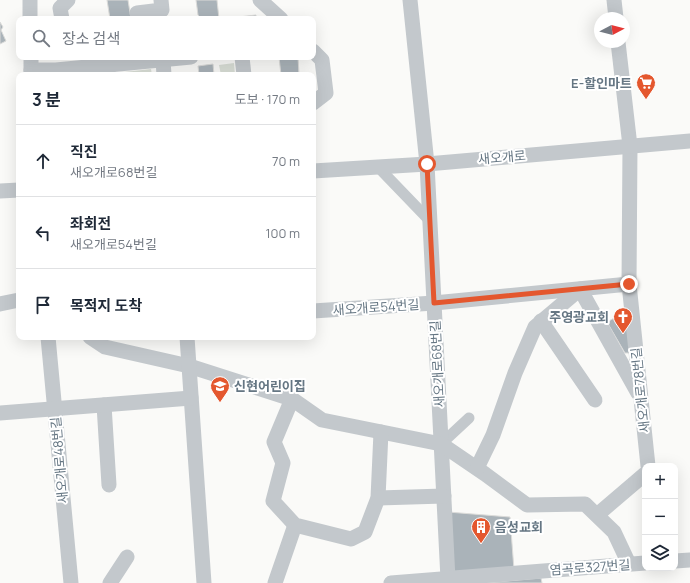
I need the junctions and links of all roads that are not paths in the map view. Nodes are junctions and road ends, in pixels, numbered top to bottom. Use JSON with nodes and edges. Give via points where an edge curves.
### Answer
{"nodes":[{"id":1,"x":30,"y":0,"type":"edge"},
{"id":2,"x":68,"y":0,"type":"edge"},
{"id":3,"x":161,"y":0,"type":"edge"},
{"id":4,"x":260,"y":0,"type":"edge"},
{"id":5,"x":410,"y":0,"type":"edge"},
{"id":6,"x":614,"y":0,"type":"edge"},
{"id":7,"x":615,"y":12,"type":"edge"},
{"id":8,"x":137,"y":13,"type":"dead end"},
{"id":9,"x":30,"y":16,"type":"edge"},
{"id":10,"x":61,"y":16,"type":"edge"},
{"id":11,"x":278,"y":16,"type":"edge"},
{"id":12,"x":619,"y":48,"type":"edge"},
{"id":13,"x":316,"y":54,"type":"edge"},
{"id":14,"x":163,"y":60,"type":"joint"},
{"id":15,"x":242,"y":60,"type":"edge"},
{"id":16,"x":31,"y":67,"type":"edge"},
{"id":17,"x":58,"y":67,"type":"edge"},
{"id":18,"x":164,"y":72,"type":"edge"},
{"id":19,"x":244,"y":72,"type":"edge"},
{"id":20,"x":316,"y":100,"type":"edge"},
{"id":21,"x":690,"y":141,"type":"edge"},
{"id":22,"x":630,"y":146,"type":"junction"},
{"id":23,"x":427,"y":164,"type":"junction"},
{"id":24,"x":378,"y":167,"type":"junction"},
{"id":25,"x":316,"y":171,"type":"edge"},
{"id":26,"x":16,"y":190,"type":"edge"},
{"id":27,"x":0,"y":191,"type":"edge"},
{"id":28,"x":430,"y":221,"type":"junction"},
{"id":29,"x":629,"y":284,"type":"junction"},
{"id":30,"x":580,"y":289,"type":"junction"},
{"id":31,"x":16,"y":301,"type":"edge"},
{"id":32,"x":434,"y":303,"type":"junction"},
{"id":33,"x":0,"y":304,"type":"edge"},
{"id":34,"x":316,"y":311,"type":"edge"},
{"id":35,"x":541,"y":321,"type":"junction"},
{"id":36,"x":48,"y":340,"type":"edge"},
{"id":37,"x":94,"y":340,"type":"edge"},
{"id":38,"x":187,"y":340,"type":"edge"},
{"id":39,"x":189,"y":366,"type":"junction"},
{"id":40,"x":191,"y":398,"type":"junction"},
{"id":41,"x":292,"y":398,"type":"junction"},
{"id":42,"x":641,"y":399,"type":"junction"},
{"id":43,"x":595,"y":400,"type":"dead end"},
{"id":44,"x":104,"y":405,"type":"junction"},
{"id":45,"x":55,"y":409,"type":"junction"},
{"id":46,"x":0,"y":413,"type":"edge"},
{"id":47,"x":469,"y":418,"type":"dead end"},
{"id":48,"x":381,"y":432,"type":"junction"},
{"id":49,"x":442,"y":444,"type":"junction"},
{"id":50,"x":648,"y":463,"type":"edge"},
{"id":51,"x":477,"y":468,"type":"junction"},
{"id":52,"x":642,"y":477,"type":"edge"},
{"id":53,"x":109,"y":485,"type":"dead end"},
{"id":54,"x":444,"y":496,"type":"junction"},
{"id":55,"x":378,"y":498,"type":"junction"},
{"id":56,"x":597,"y":515,"type":"junction"},
{"id":57,"x":295,"y":525,"type":"junction"},
{"id":58,"x":127,"y":557,"type":"dead end"},
{"id":59,"x":690,"y":560,"type":"edge"},
{"id":60,"x":678,"y":561,"type":"edge"},
{"id":61,"x":642,"y":563,"type":"edge"},
{"id":62,"x":628,"y":564,"type":"junction"},
{"id":63,"x":552,"y":577,"type":"edge"},
{"id":64,"x":448,"y":578,"type":"junction"},
{"id":65,"x":71,"y":583,"type":"edge"},
{"id":66,"x":110,"y":583,"type":"edge"},
{"id":67,"x":204,"y":583,"type":"edge"},
{"id":68,"x":275,"y":583,"type":"edge"},
{"id":69,"x":391,"y":583,"type":"edge"}],
"edges":[{"from":1,"to":9,"type":"street"},
{"from":2,"to":10,"type":"street","via":[[60,8]]},
{"from":3,"to":8,"type":"street","via":[[162,10]]},
{"from":4,"to":11,"type":"street"},
{"from":5,"to":23,"type":"street","name":"새오개로68번길"},
{"from":6,"to":7,"type":"street"},
{"from":12,"to":22,"type":"street","name":"새오개로78번길"},
{"from":13,"to":20,"type":"street","via":[[322,60],[326,93]]},
{"from":14,"to":17,"type":"street"},
{"from":14,"to":18,"type":"street"},
{"from":15,"to":19,"type":"street"},
{"from":16,"to":17,"type":"street"},
{"from":21,"to":22,"type":"street","name":"새오개로"},
{"from":22,"to":23,"type":"street","name":"새오개로"},
{"from":22,"to":29,"type":"street","name":"새오개로78번길"},
{"from":23,"to":24,"type":"street","name":"새오개로"},
{"from":23,"to":28,"type":"street","name":"새오개로68번길"},
{"from":24,"to":25,"type":"street","name":"새오개로"},
{"from":24,"to":28,"type":"street"},
{"from":26,"to":27,"type":"street"},
{"from":28,"to":32,"type":"street","name":"새오개로68번길"},
{"from":29,"to":30,"type":"street","name":"새오개로54번길"},
{"from":29,"to":42,"type":"street","name":"새오개로78번길"},
{"from":30,"to":32,"type":"street","name":"새오개로54번길"},
{"from":30,"to":35,"type":"street"},
{"from":30,"to":42,"type":"street"},
{"from":31,"to":33,"type":"street"},
{"from":32,"to":34,"type":"street","name":"새오개로54번길"},
{"from":32,"to":49,"type":"street","name":"새오개로68번길"},
{"from":35,"to":43,"type":"street"},
{"from":35,"to":51,"type":"street","via":[[535,327],[493,435]]},
{"from":36,"to":45,"type":"street","name":"새오개로48번길"},
{"from":37,"to":39,"type":"street","via":[[105,347]]},
{"from":38,"to":39,"type":"street"},
{"from":39,"to":40,"type":"street"},
{"from":39,"to":41,"type":"street"},
{"from":40,"to":44,"type":"street"},
{"from":40,"to":67,"type":"street"},
{"from":41,"to":48,"type":"street","via":[[322,420]]},
{"from":41,"to":57,"type":"street","via":[[274,442],[283,463],[273,501]]},
{"from":42,"to":50,"type":"street","name":"새오개로78번길"},
{"from":44,"to":45,"type":"street"},
{"from":44,"to":53,"type":"street"},
{"from":45,"to":46,"type":"street"},
{"from":45,"to":65,"type":"street","name":"새오개로48번길"},
{"from":47,"to":49,"type":"street"},
{"from":48,"to":49,"type":"street"},
{"from":48,"to":55,"type":"street"},
{"from":49,"to":51,"type":"street"},
{"from":49,"to":54,"type":"street","name":"새오개로68번길"},
{"from":51,"to":56,"type":"street","via":[[527,505],[585,504]]},
{"from":52,"to":56,"type":"street"},
{"from":54,"to":55,"type":"street"},
{"from":54,"to":64,"type":"street","name":"새오개로68번길"},
{"from":55,"to":57,"type":"street","via":[[365,532],[351,540]]},
{"from":56,"to":62,"type":"street","via":[[614,532]]},
{"from":57,"to":68,"type":"street"},
{"from":58,"to":66,"type":"street"},
{"from":59,"to":60,"type":"street"},
{"from":61,"to":62,"type":"street","name":"염곡로327번길"},
{"from":62,"to":63,"type":"street","name":"염곡로327번길"},
{"from":63,"to":64,"type":"street","name":"염곡로327번길"},
{"from":64,"to":69,"type":"street","name":"염곡로327번길"}]}
